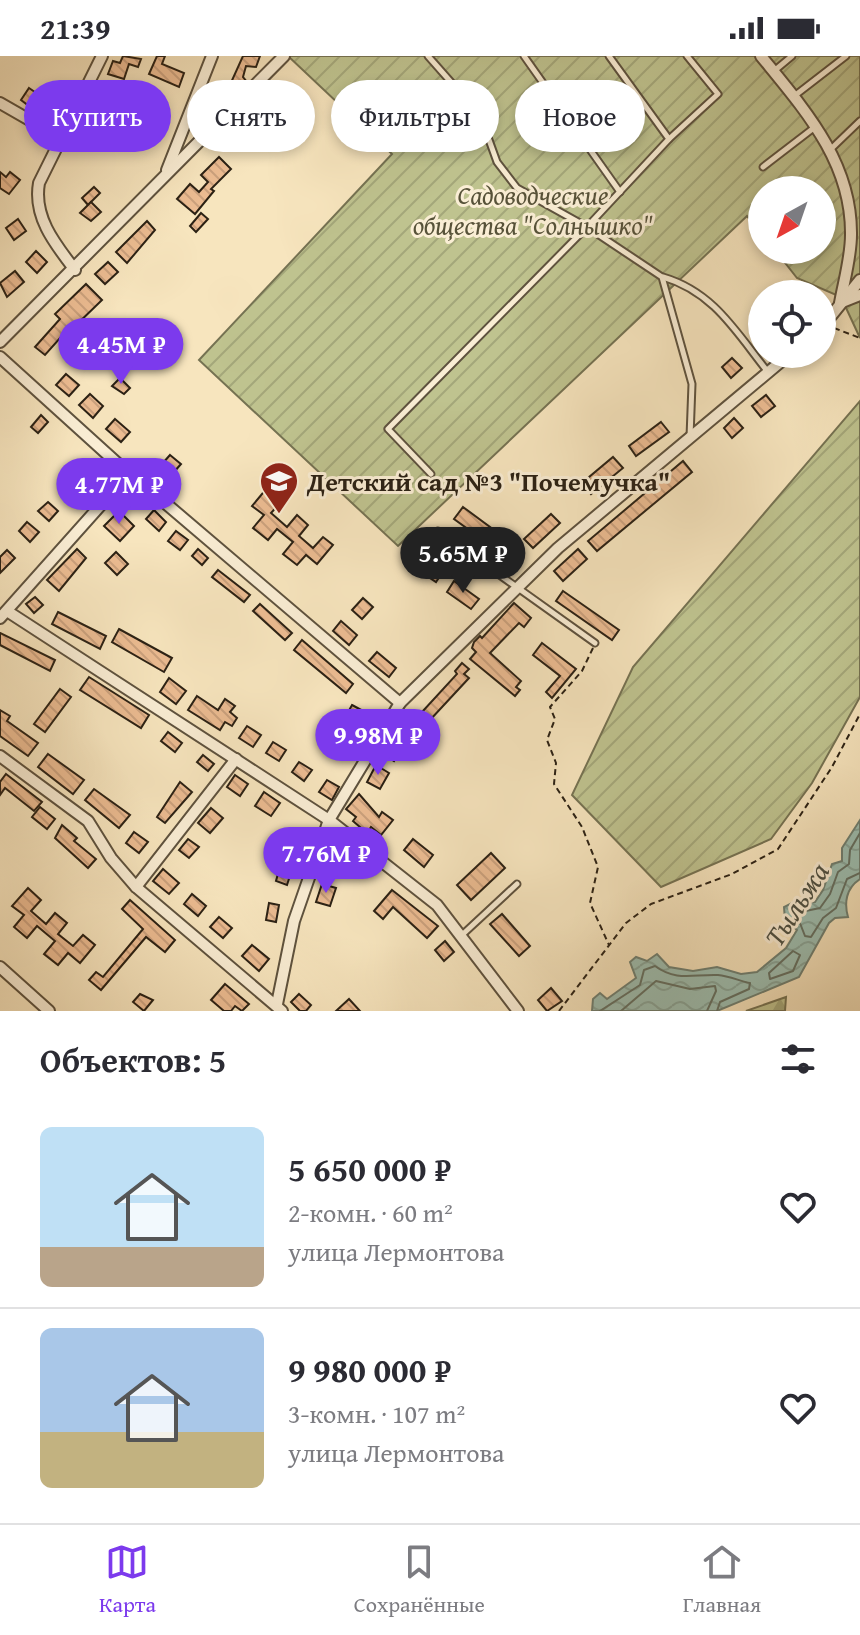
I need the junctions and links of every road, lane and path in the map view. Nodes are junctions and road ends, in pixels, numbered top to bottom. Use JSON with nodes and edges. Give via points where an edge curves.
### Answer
{"nodes":[{"id":1,"x":102,"y":56,"type":"edge"},
{"id":2,"x":212,"y":56,"type":"edge"},
{"id":3,"x":284,"y":56,"type":"edge"},
{"id":4,"x":428,"y":56,"type":"edge"},
{"id":5,"x":524,"y":56,"type":"edge"},
{"id":6,"x":609,"y":56,"type":"edge"},
{"id":7,"x":687,"y":56,"type":"edge"},
{"id":8,"x":761,"y":56,"type":"edge"},
{"id":9,"x":792,"y":56,"type":"edge"},
{"id":10,"x":846,"y":56,"type":"edge"},
{"id":11,"x":774,"y":71,"type":"junction"},
{"id":12,"x":90,"y":80,"type":"edge"},
{"id":13,"x":793,"y":97,"type":"junction"},
{"id":14,"x":0,"y":103,"type":"edge"},
{"id":15,"x":24,"y":117,"type":"edge"},
{"id":16,"x":860,"y":121,"type":"edge"},
{"id":17,"x":816,"y":127,"type":"junction"},
{"id":18,"x":669,"y":139,"type":"junction"},
{"id":19,"x":832,"y":148,"type":"junction"},
{"id":20,"x":54,"y":152,"type":"edge"},
{"id":21,"x":763,"y":167,"type":"dead end"},
{"id":22,"x":165,"y":175,"type":"junction"},
{"id":23,"x":620,"y":192,"type":"junction"},
{"id":24,"x":587,"y":227,"type":"junction"},
{"id":25,"x":75,"y":270,"type":"junction"},
{"id":26,"x":662,"y":277,"type":"junction"},
{"id":27,"x":860,"y":280,"type":"edge"},
{"id":28,"x":860,"y":295,"type":"edge"},
{"id":29,"x":840,"y":303,"type":"junction"},
{"id":30,"x":836,"y":309,"type":"edge"},
{"id":31,"x":836,"y":330,"type":"edge"},
{"id":32,"x":860,"y":338,"type":"edge"},
{"id":33,"x":0,"y":342,"type":"edge"},
{"id":34,"x":0,"y":357,"type":"edge"},
{"id":35,"x":773,"y":368,"type":"edge"},
{"id":36,"x":768,"y":372,"type":"junction"},
{"id":37,"x":690,"y":438,"type":"junction"},
{"id":38,"x":431,"y":474,"type":"dead end"},
{"id":39,"x":121,"y":475,"type":"junction"},
{"id":40,"x":438,"y":531,"type":"dead end"},
{"id":41,"x":517,"y":588,"type":"junction"},
{"id":42,"x":3,"y":614,"type":"edge"},
{"id":43,"x":595,"y":643,"type":"joint"},
{"id":44,"x":400,"y":703,"type":"junction"},
{"id":45,"x":860,"y":714,"type":"edge"},
{"id":46,"x":0,"y":756,"type":"edge"},
{"id":47,"x":236,"y":759,"type":"junction"},
{"id":48,"x":329,"y":820,"type":"junction"},
{"id":49,"x":517,"y":884,"type":"dead end"},
{"id":50,"x":136,"y":887,"type":"junction"},
{"id":51,"x":462,"y":935,"type":"junction"},
{"id":52,"x":609,"y":945,"type":"junction"},
{"id":53,"x":0,"y":967,"type":"edge"},
{"id":54,"x":279,"y":1008,"type":"edge"},
{"id":55,"x":49,"y":1011,"type":"edge"},
{"id":56,"x":518,"y":1011,"type":"edge"},
{"id":57,"x":559,"y":1011,"type":"edge"}],
"edges":[{"from":1,"to":12,"type":"street"},
{"from":2,"to":22,"type":"street"},
{"from":3,"to":22,"type":"street"},
{"from":4,"to":24,"type":"lane","via":[[480,115],[497,162],[517,188]]},
{"from":5,"to":23,"type":"lane"},
{"from":6,"to":18,"type":"lane"},
{"from":7,"to":18,"type":"lane","via":[[718,94]]},
{"from":8,"to":11,"type":"street"},
{"from":9,"to":11,"type":"lane"},
{"from":10,"to":13,"type":"lane"},
{"from":11,"to":13,"type":"street"},
{"from":13,"to":17,"type":"street"},
{"from":14,"to":15,"type":"street"},
{"from":16,"to":19,"type":"lane"},
{"from":17,"to":19,"type":"street"},
{"from":17,"to":21,"type":"lane"},
{"from":18,"to":23,"type":"lane"},
{"from":19,"to":29,"type":"street","via":[[846,190],[851,236]]},
{"from":20,"to":25,"type":"street","via":[[36,196],[55,245]]},
{"from":22,"to":25,"type":"street"},
{"from":23,"to":24,"type":"lane"},
{"from":24,"to":26,"type":"lane"},
{"from":24,"to":38,"type":"lane","via":[[388,429]]},
{"from":25,"to":33,"type":"street"},
{"from":26,"to":36,"type":"lane","via":[[690,285],[718,310]]},
{"from":26,"to":37,"type":"lane","via":[[692,384]]},
{"from":27,"to":29,"type":"street"},
{"from":28,"to":29,"type":"street"},
{"from":29,"to":30,"type":"street"},
{"from":31,"to":32,"type":"path"},
{"from":34,"to":39,"type":"street","via":[[117,463]]},
{"from":35,"to":36,"type":"street"},
{"from":36,"to":37,"type":"street"},
{"from":37,"to":41,"type":"street"},
{"from":39,"to":42,"type":"street","via":[[116,488]]},
{"from":39,"to":44,"type":"street","via":[[137,479]]},
{"from":40,"to":41,"type":"lane"},
{"from":41,"to":43,"type":"lane"},
{"from":41,"to":44,"type":"street"},
{"from":42,"to":47,"type":"street"},
{"from":43,"to":52,"type":"path","via":[[582,671],[550,707],[555,719],[547,740],[556,763],[554,784],[582,827],[598,867],[590,903]]},
{"from":44,"to":48,"type":"street"},
{"from":45,"to":52,"type":"path","via":[[778,849],[732,874],[651,904]]},
{"from":46,"to":50,"type":"street","via":[[88,821]]},
{"from":47,"to":48,"type":"street"},
{"from":47,"to":50,"type":"street"},
{"from":48,"to":51,"type":"street","via":[[437,905]]},
{"from":48,"to":54,"type":"street","via":[[294,921]]},
{"from":49,"to":51,"type":"lane"},
{"from":50,"to":54,"type":"street"},
{"from":51,"to":56,"type":"street"},
{"from":52,"to":57,"type":"path"},
{"from":53,"to":55,"type":"street"}]}
